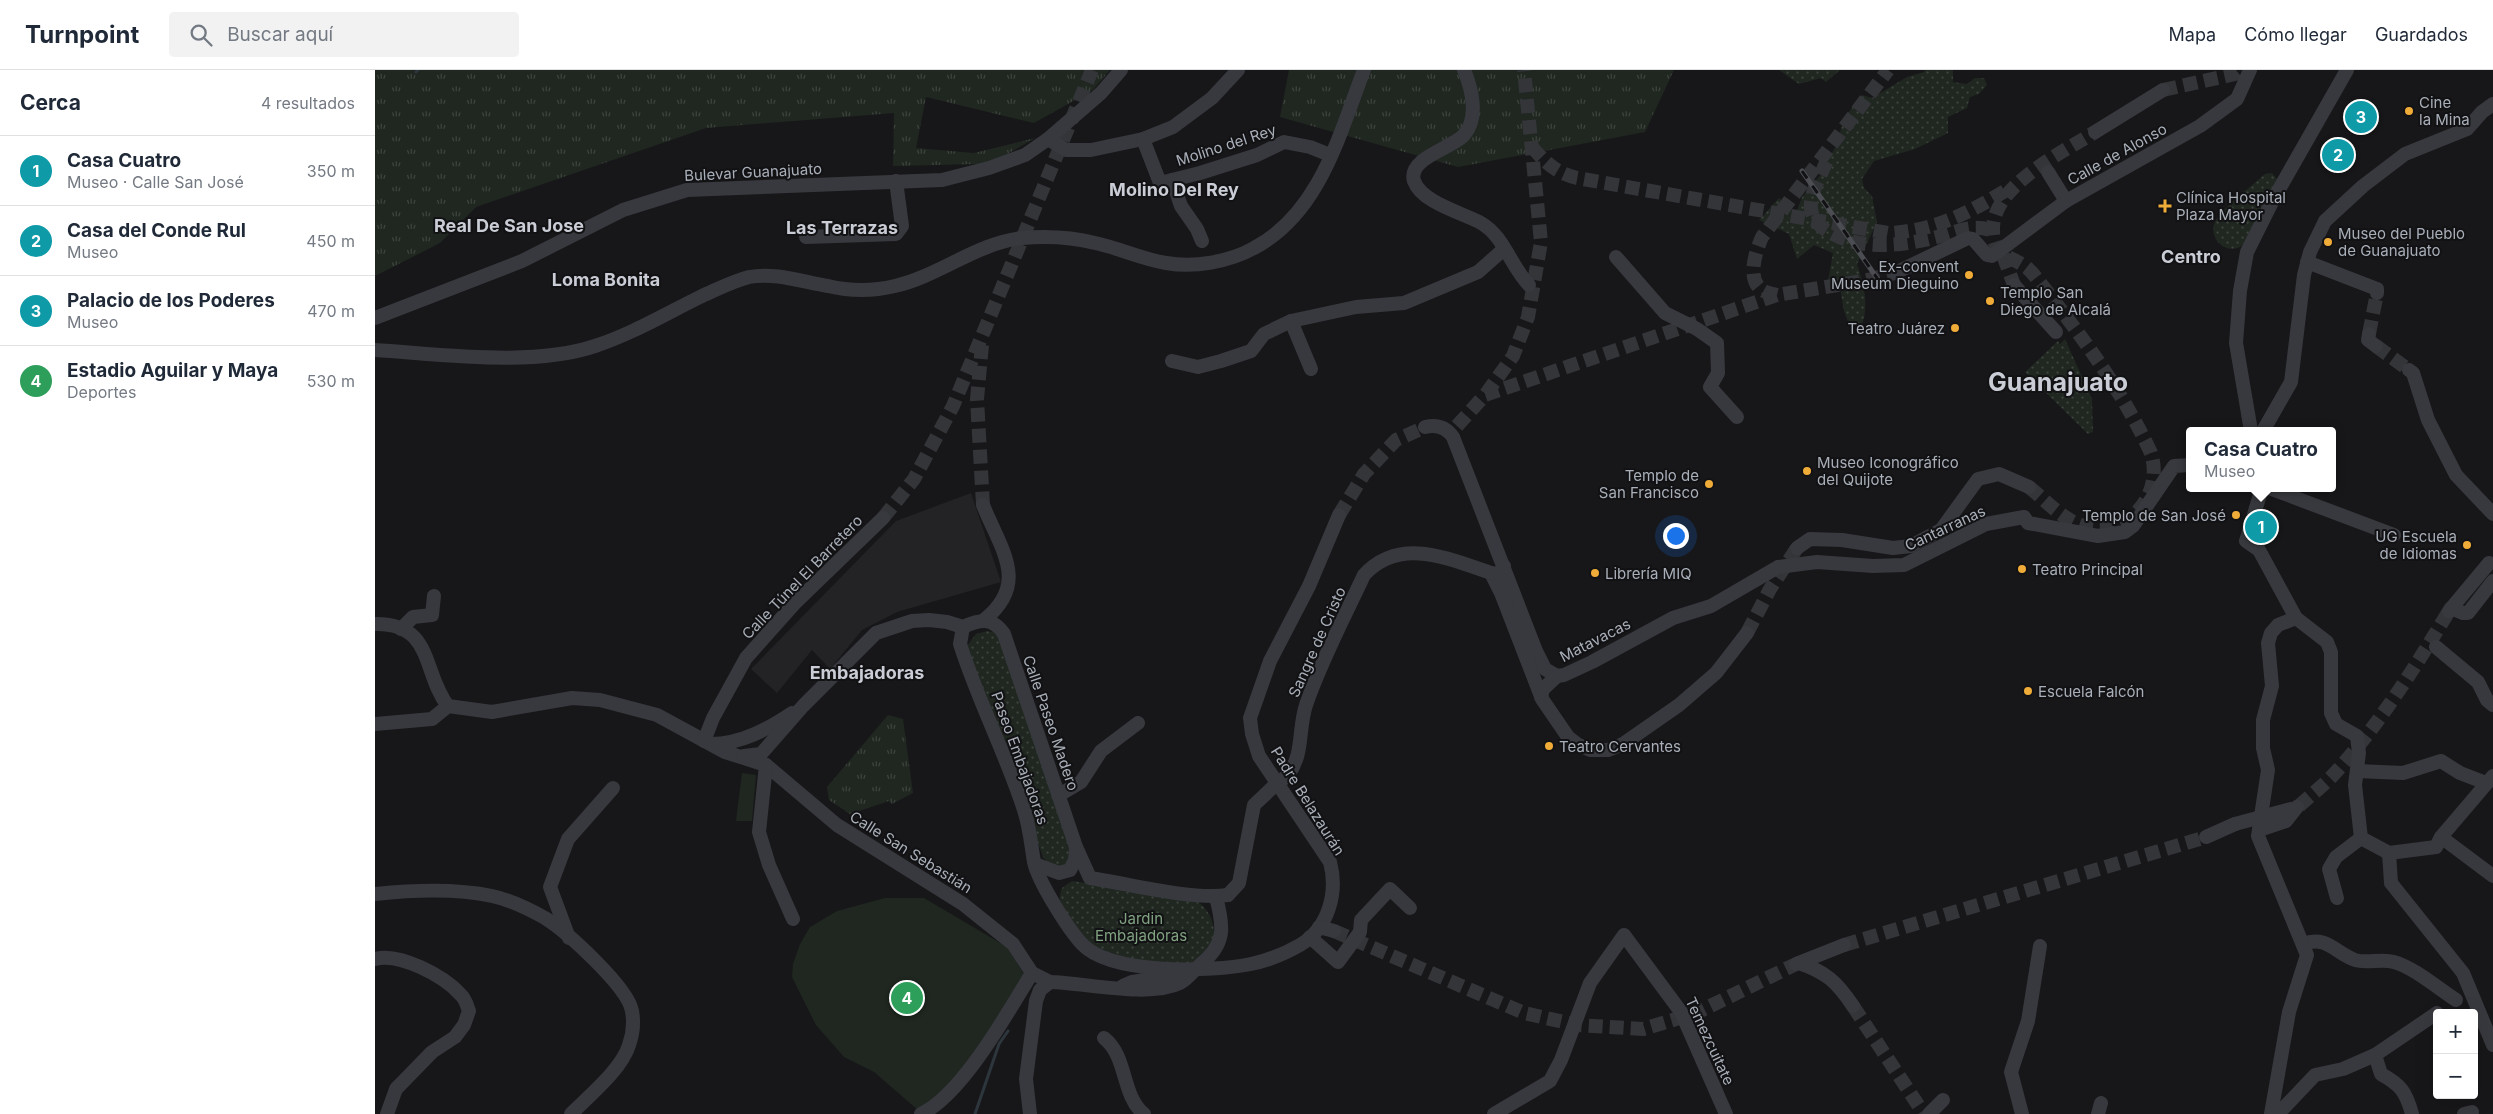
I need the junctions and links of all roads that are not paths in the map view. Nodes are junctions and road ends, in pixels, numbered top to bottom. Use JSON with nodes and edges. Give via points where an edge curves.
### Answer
{"nodes":[{"id":1,"x":1121,"y":70,"type":"edge"},
{"id":2,"x":1238,"y":70,"type":"edge"},
{"id":3,"x":1364,"y":70,"type":"edge"},
{"id":4,"x":1464,"y":70,"type":"edge"},
{"id":5,"x":2250,"y":70,"type":"edge"},
{"id":6,"x":2346,"y":71,"type":"edge"},
{"id":7,"x":2163,"y":90,"type":"tunnel mouth"},
{"id":8,"x":2493,"y":104,"type":"edge"},
{"id":9,"x":2095,"y":132,"type":"tunnel mouth"},
{"id":10,"x":1048,"y":139,"type":"junction"},
{"id":11,"x":1143,"y":139,"type":"junction"},
{"id":12,"x":1330,"y":155,"type":"junction"},
{"id":13,"x":2048,"y":172,"type":"dead end"},
{"id":14,"x":1166,"y":181,"type":"junction"},
{"id":15,"x":896,"y":182,"type":"junction"},
{"id":16,"x":2066,"y":201,"type":"junction"},
{"id":17,"x":806,"y":237,"type":"dead end"},
{"id":18,"x":1202,"y":241,"type":"dead end"},
{"id":19,"x":1504,"y":249,"type":"junction"},
{"id":20,"x":1616,"y":257,"type":"dead end"},
{"id":21,"x":2307,"y":262,"type":"junction"},
{"id":22,"x":1895,"y":273,"type":"tunnel mouth"},
{"id":23,"x":1529,"y":285,"type":"dead end"},
{"id":24,"x":2014,"y":285,"type":"tunnel mouth"},
{"id":25,"x":2377,"y":291,"type":"dead end"},
{"id":26,"x":375,"y":318,"type":"edge"},
{"id":27,"x":1291,"y":322,"type":"junction"},
{"id":28,"x":2056,"y":332,"type":"dead end"},
{"id":29,"x":375,"y":350,"type":"edge"},
{"id":30,"x":1172,"y":361,"type":"dead end"},
{"id":31,"x":1311,"y":369,"type":"dead end"},
{"id":32,"x":2409,"y":370,"type":"tunnel mouth"},
{"id":33,"x":1737,"y":417,"type":"dead end"},
{"id":34,"x":1425,"y":427,"type":"tunnel mouth"},
{"id":35,"x":2250,"y":427,"type":"edge"},
{"id":36,"x":2265,"y":427,"type":"edge"},
{"id":37,"x":2186,"y":465,"type":"edge"},
{"id":38,"x":2029,"y":487,"type":"tunnel mouth"},
{"id":39,"x":2261,"y":492,"type":"edge"},
{"id":40,"x":2280,"y":492,"type":"edge"},
{"id":41,"x":983,"y":505,"type":"tunnel mouth"},
{"id":42,"x":2493,"y":514,"type":"edge"},
{"id":43,"x":1339,"y":515,"type":"tunnel mouth"},
{"id":44,"x":883,"y":518,"type":"tunnel mouth"},
{"id":45,"x":2394,"y":535,"type":"dead end"},
{"id":46,"x":1797,"y":548,"type":"tunnel mouth"},
{"id":47,"x":2489,"y":562,"type":"dead end"},
{"id":48,"x":1504,"y":566,"type":"junction"},
{"id":49,"x":1491,"y":573,"type":"junction"},
{"id":50,"x":2493,"y":580,"type":"edge"},
{"id":51,"x":434,"y":596,"type":"dead end"},
{"id":52,"x":1673,"y":618,"type":"joint"},
{"id":53,"x":2296,"y":618,"type":"junction"},
{"id":54,"x":984,"y":620,"type":"junction"},
{"id":55,"x":375,"y":624,"type":"edge"},
{"id":56,"x":963,"y":627,"type":"junction"},
{"id":57,"x":401,"y":629,"type":"junction"},
{"id":58,"x":1747,"y":633,"type":"tunnel mouth"},
{"id":59,"x":2436,"y":647,"type":"dead end"},
{"id":60,"x":1557,"y":676,"type":"junction"},
{"id":61,"x":1541,"y":697,"type":"junction"},
{"id":62,"x":2493,"y":705,"type":"edge"},
{"id":63,"x":448,"y":706,"type":"junction"},
{"id":64,"x":803,"y":706,"type":"junction"},
{"id":65,"x":1138,"y":723,"type":"dead end"},
{"id":66,"x":375,"y":724,"type":"edge"},
{"id":67,"x":708,"y":743,"type":"junction"},
{"id":68,"x":729,"y":754,"type":"junction"},
{"id":69,"x":766,"y":765,"type":"junction"},
{"id":70,"x":2357,"y":771,"type":"junction"},
{"id":71,"x":2490,"y":780,"type":"edge"},
{"id":72,"x":613,"y":788,"type":"dead end"},
{"id":73,"x":1059,"y":795,"type":"junction"},
{"id":74,"x":2259,"y":830,"type":"junction"},
{"id":75,"x":2206,"y":837,"type":"tunnel mouth"},
{"id":76,"x":2441,"y":837,"type":"junction"},
{"id":77,"x":2361,"y":838,"type":"junction"},
{"id":78,"x":1076,"y":847,"type":"junction"},
{"id":79,"x":2389,"y":853,"type":"junction"},
{"id":80,"x":1035,"y":864,"type":"junction"},
{"id":81,"x":2493,"y":876,"type":"edge"},
{"id":82,"x":1090,"y":878,"type":"junction"},
{"id":83,"x":1047,"y":892,"type":"junction"},
{"id":84,"x":375,"y":894,"type":"edge"},
{"id":85,"x":1222,"y":896,"type":"junction"},
{"id":86,"x":2337,"y":898,"type":"dead end"},
{"id":87,"x":1410,"y":908,"type":"dead end"},
{"id":88,"x":793,"y":919,"type":"dead end"},
{"id":89,"x":1315,"y":932,"type":"junction"},
{"id":90,"x":1334,"y":932,"type":"tunnel mouth"},
{"id":91,"x":570,"y":939,"type":"junction"},
{"id":92,"x":2303,"y":944,"type":"junction"},
{"id":93,"x":1844,"y":945,"type":"tunnel mouth"},
{"id":94,"x":2040,"y":946,"type":"dead end"},
{"id":95,"x":375,"y":958,"type":"edge"},
{"id":96,"x":1225,"y":967,"type":"junction"},
{"id":97,"x":1193,"y":971,"type":"junction"},
{"id":98,"x":1032,"y":973,"type":"junction"},
{"id":99,"x":1050,"y":982,"type":"junction"},
{"id":100,"x":2472,"y":994,"type":"junction"},
{"id":101,"x":2456,"y":1000,"type":"junction"},
{"id":102,"x":1853,"y":1006,"type":"tunnel mouth"},
{"id":103,"x":2443,"y":1009,"type":"edge"},
{"id":104,"x":2433,"y":1016,"type":"edge"},
{"id":105,"x":1104,"y":1038,"type":"dead end"},
{"id":106,"x":2493,"y":1045,"type":"edge"},
{"id":107,"x":2375,"y":1055,"type":"junction"},
{"id":108,"x":1943,"y":1100,"type":"dead end"},
{"id":109,"x":2018,"y":1111,"type":"edge"},
{"id":110,"x":387,"y":1114,"type":"edge"},
{"id":111,"x":571,"y":1114,"type":"edge"},
{"id":112,"x":921,"y":1114,"type":"edge"},
{"id":113,"x":1030,"y":1114,"type":"edge"},
{"id":114,"x":1144,"y":1114,"type":"edge"},
{"id":115,"x":1494,"y":1114,"type":"edge"},
{"id":116,"x":1726,"y":1114,"type":"edge"},
{"id":117,"x":1929,"y":1114,"type":"edge"},
{"id":118,"x":2271,"y":1114,"type":"edge"},
{"id":119,"x":2278,"y":1114,"type":"edge"},
{"id":120,"x":2412,"y":1114,"type":"edge"}],
"edges":[{"from":1,"to":10,"type":"street","name":"Bulevar Guanajuato","via":[[1101,93]]},
{"from":2,"to":11,"type":"street","via":[[1212,98],[1173,127]]},
{"from":3,"to":12,"type":"street"},
{"from":4,"to":19,"type":"street","via":[[1473,95],[1469,128],[1463,137],[1417,167],[1413,173],[1415,182],[1420,190],[1440,204],[1482,223],[1496,234]]},
{"from":5,"to":16,"type":"street","name":"Calle de Alonso","via":[[2237,99],[2200,126]]},
{"from":6,"to":35,"type":"street","via":[[2247,252],[2236,343]]},
{"from":7,"to":9,"type":"street"},
{"from":8,"to":21,"type":"street","via":[[2467,129],[2405,154],[2363,186],[2325,221]]},
{"from":10,"to":11,"type":"street","via":[[1066,150],[1091,150]]},
{"from":10,"to":15,"type":"street","name":"Bulevar Guanajuato","via":[[1025,155],[989,168],[943,180]]},
{"from":11,"to":14,"type":"street"},
{"from":12,"to":14,"type":"street","name":"Molino del Rey","via":[[1284,142],[1257,155]]},
{"from":12,"to":29,"type":"street","via":[[1317,186],[1286,226],[1252,250],[1210,263],[1167,263],[1096,243],[1059,237],[1019,238],[888,287],[855,289],[796,279],[749,277],[609,340],[571,352],[518,358]]},
{"from":13,"to":16,"type":"street"},
{"from":14,"to":18,"type":"street"},
{"from":15,"to":17,"type":"street","via":[[902,226],[896,234]]},
{"from":15,"to":26,"type":"street","name":"Bulevar Guanajuato","via":[[687,190],[623,210],[522,261]]},
{"from":16,"to":22,"type":"street","name":"Calle de Alonso","via":[[1989,256],[1968,238]]},
{"from":19,"to":23,"type":"street"},
{"from":19,"to":27,"type":"street","via":[[1478,272],[1404,303],[1357,307]]},
{"from":20,"to":33,"type":"street","via":[[1665,313],[1717,343],[1718,373],[1710,388]]},
{"from":21,"to":25,"type":"street"},
{"from":21,"to":36,"type":"street","via":[[2291,382]]},
{"from":24,"to":28,"type":"street"},
{"from":27,"to":30,"type":"street","via":[[1263,334],[1251,351],[1221,362],[1198,367]]},
{"from":27,"to":31,"type":"street"},
{"from":32,"to":42,"type":"street","via":[[2413,373],[2428,420],[2456,475]]},
{"from":34,"to":48,"type":"street","via":[[1454,430]]},
{"from":37,"to":52,"type":"street","name":"Cantarranas","via":[[2174,466],[2133,526],[2117,535],[2083,534],[2028,523],[2024,517],[2004,520],[1976,528],[1904,565],[1817,562],[1778,567],[1711,606]]},
{"from":38,"to":46,"type":"street","via":[[1999,474],[1978,479],[1941,530],[1911,546],[1893,548],[1810,539]]},
{"from":39,"to":53,"type":"street","via":[[2246,542],[2259,550]]},
{"from":40,"to":45,"type":"street"},
{"from":41,"to":54,"type":"street","via":[[1011,578],[1002,602]]},
{"from":43,"to":89,"type":"street","name":"Padre Belazaurán","via":[[1309,586],[1270,661],[1250,718],[1259,756],[1330,862],[1335,878],[1331,902]]},
{"from":44,"to":67,"type":"street","name":"Calle Túnel El Barretero","via":[[794,604],[746,658],[713,718]]},
{"from":47,"to":50,"type":"street","via":[[2450,609],[2463,613],[2471,610]]},
{"from":48,"to":49,"type":"street","via":[[1498,574]]},
{"from":48,"to":60,"type":"street","via":[[1543,666]]},
{"from":49,"to":61,"type":"street"},
{"from":49,"to":85,"type":"street","name":"Sangre de Cristo","bridge":true,"via":[[1431,553],[1411,553],[1387,558],[1364,576],[1305,708],[1292,769],[1254,805],[1239,883]]},
{"from":51,"to":57,"type":"street","via":[[432,615],[413,617]]},
{"from":52,"to":60,"type":"street","name":"Matavacas","via":[[1592,662]]},
{"from":53,"to":70,"type":"street","via":[[2327,642],[2331,652],[2331,713],[2336,724],[2357,736]]},
{"from":53,"to":74,"type":"street","via":[[2278,625],[2268,643],[2272,686],[2263,720],[2263,748],[2268,770]]},
{"from":54,"to":56,"type":"street","via":[[976,620]]},
{"from":54,"to":73,"type":"street","name":"Calle Paseo Madero","via":[[996,624],[1004,634]]},
{"from":55,"to":57,"type":"street"},
{"from":56,"to":64,"type":"street","via":[[929,620],[876,633]]},
{"from":56,"to":80,"type":"street","name":"Paseo Embajadoras","via":[[960,644],[1024,811],[1033,842]]},
{"from":57,"to":63,"type":"street","via":[[422,646],[439,694]]},
{"from":58,"to":61,"type":"street","via":[[1715,673],[1679,705],[1612,749],[1595,750],[1577,744],[1564,733]]},
{"from":59,"to":62,"type":"street","via":[[2478,682]]},
{"from":60,"to":61,"type":"street","name":"Matavacas","via":[[1541,691]]},
{"from":63,"to":66,"type":"street","via":[[432,718]]},
{"from":63,"to":67,"type":"street","via":[[492,712],[572,698],[599,700],[657,714]]},
{"from":64,"to":67,"type":"street","via":[[771,727],[729,744]]},
{"from":64,"to":68,"type":"street","via":[[761,754],[750,757]]},
{"from":64,"to":69,"type":"street","via":[[783,744]]},
{"from":65,"to":73,"type":"street","via":[[1101,751],[1081,782]]},
{"from":67,"to":68,"type":"street"},
{"from":68,"to":69,"type":"street"},
{"from":69,"to":88,"type":"street","via":[[759,832],[769,865]]},
{"from":69,"to":98,"type":"street","name":"Calle San Sebastián","via":[[837,825],[963,904],[1013,944]]},
{"from":70,"to":71,"type":"street","via":[[2403,773],[2441,761],[2460,773]]},
{"from":70,"to":77,"type":"street","via":[[2355,785]]},
{"from":71,"to":76,"type":"street"},
{"from":72,"to":91,"type":"street","via":[[568,840],[550,888]]},
{"from":73,"to":78,"type":"street","name":"Calle Paseo Madero"},
{"from":74,"to":75,"type":"street","bridge":true,"via":[[2286,821],[2296,808],[2235,824]]},
{"from":74,"to":92,"type":"street","via":[[2258,836]]},
{"from":76,"to":79,"type":"street","via":[[2436,847]]},
{"from":76,"to":81,"type":"street"},
{"from":77,"to":79,"type":"street"},
{"from":77,"to":86,"type":"street","via":[[2336,857],[2329,869]]},
{"from":78,"to":80,"type":"street","via":[[1070,870],[1059,873]]},
{"from":78,"to":82,"type":"street","name":"Calle Paseo Madero"},
{"from":79,"to":100,"type":"street","via":[[2391,883],[2463,973]]},
{"from":80,"to":83,"type":"street","name":"Paseo Embajadoras"},
{"from":82,"to":83,"type":"street","via":[[1062,877],[1053,882]]},
{"from":82,"to":85,"type":"street"},
{"from":83,"to":97,"type":"street","name":"Paseo Embajadoras","via":[[1081,943],[1098,956],[1129,964]]},
{"from":84,"to":91,"type":"street","via":[[471,893],[494,897],[533,912]]},
{"from":85,"to":96,"type":"street","via":[[1221,955]]},
{"from":85,"to":97,"type":"street","via":[[1220,939],[1213,954]]},
{"from":87,"to":89,"type":"street","via":[[1390,889],[1361,920],[1360,932],[1338,962]]},
{"from":89,"to":90,"type":"street"},
{"from":89,"to":96,"type":"street","via":[[1301,945],[1252,964]]},
{"from":91,"to":111,"type":"street","via":[[622,991],[632,1009],[633,1028],[629,1047],[620,1061]]},
{"from":92,"to":101,"type":"street","via":[[2313,940],[2331,945],[2357,961],[2393,961]]},
{"from":92,"to":118,"type":"street","via":[[2306,963],[2289,1012]]},
{"from":93,"to":102,"type":"street","via":[[1796,964],[1816,969],[1834,980]]},
{"from":94,"to":109,"type":"street","via":[[2028,1021],[2011,1072]]},
{"from":95,"to":110,"type":"street","via":[[385,956],[435,974],[462,995],[469,1011],[455,1038],[432,1052],[396,1089]]},
{"from":96,"to":97,"type":"street","name":"Paseo Embajadoras"},
{"from":97,"to":99,"type":"street","via":[[1181,983],[1163,989]]},
{"from":98,"to":99,"type":"street"},
{"from":98,"to":112,"type":"street","via":[[985,1049],[952,1088],[930,1110]]},
{"from":99,"to":113,"type":"street","via":[[1040,990],[1036,1001],[1026,1079]]},
{"from":100,"to":101,"type":"street"},
{"from":100,"to":106,"type":"street"},
{"from":101,"to":103,"type":"street"},
{"from":104,"to":107,"type":"street"},
{"from":105,"to":114,"type":"street","via":[[1116,1050],[1127,1086]]},
{"from":107,"to":119,"type":"street","via":[[2343,1069],[2315,1075]]},
{"from":107,"to":120,"type":"street","via":[[2381,1074],[2396,1082],[2407,1095]]},
{"from":108,"to":117,"type":"street"},
{"from":115,"to":116,"type":"street","name":"Temezcuitate","via":[[1550,1081],[1590,983],[1622,937],[1626,936],[1681,1012]]}]}
